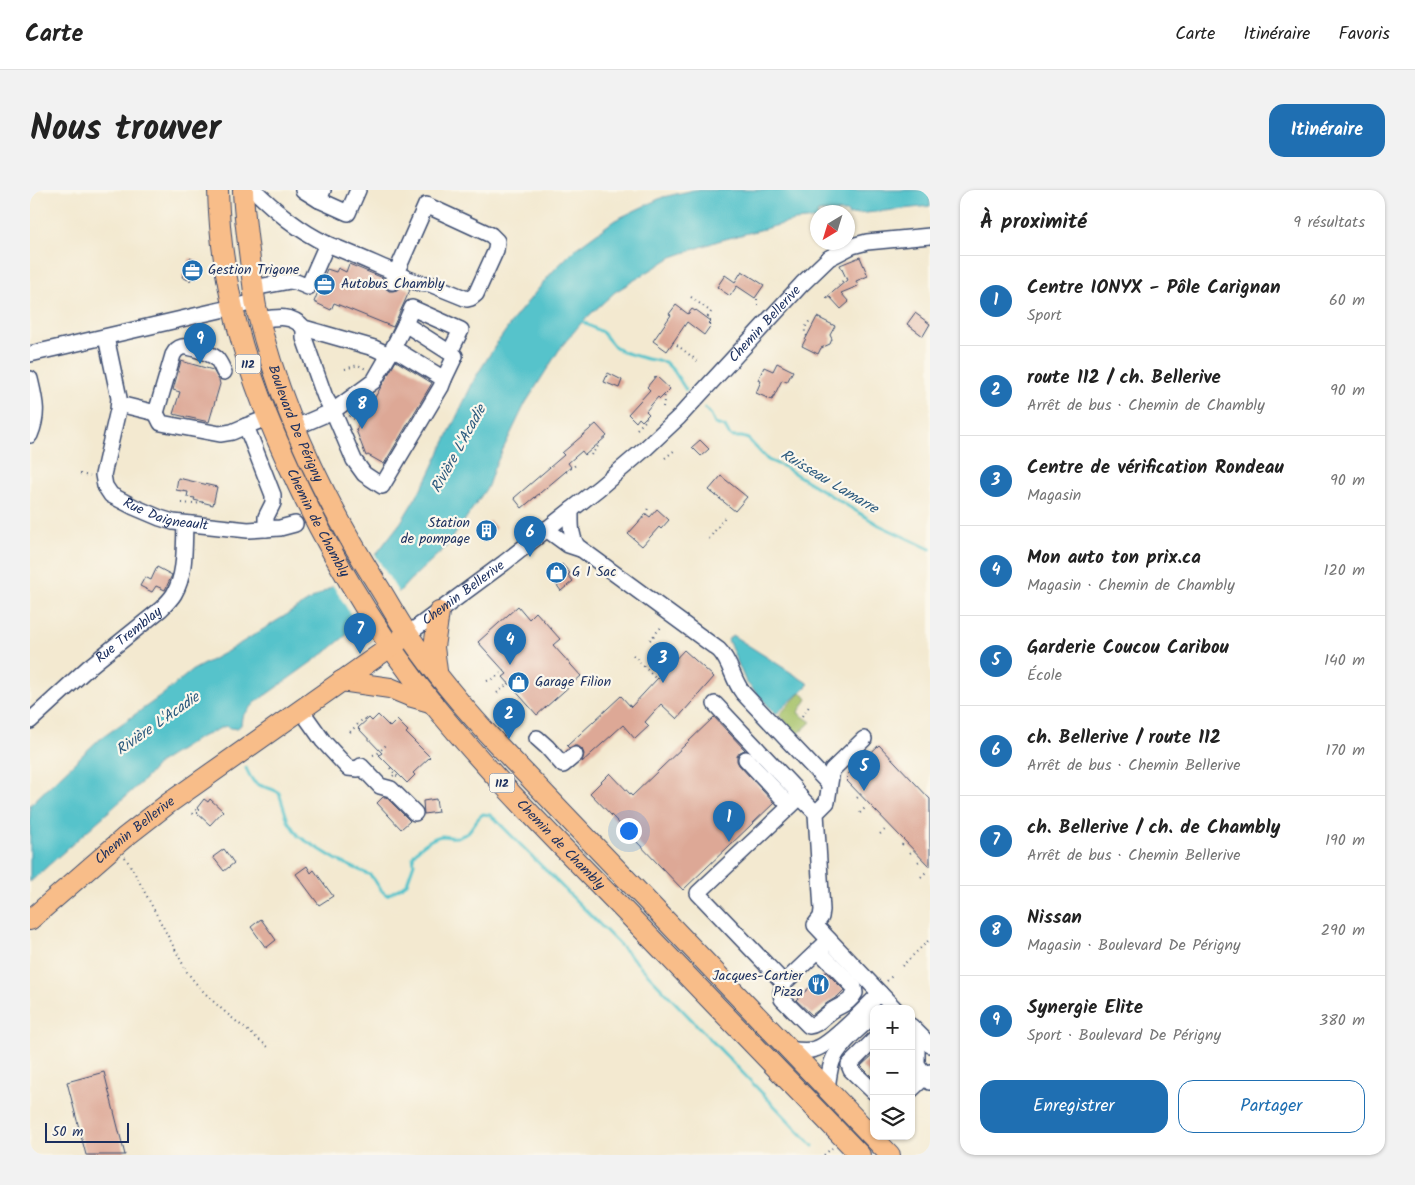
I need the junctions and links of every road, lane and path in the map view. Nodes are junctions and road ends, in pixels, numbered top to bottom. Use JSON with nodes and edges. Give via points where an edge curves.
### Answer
{"nodes":[{"id":1,"x":218,"y":190,"type":"edge"},
{"id":2,"x":244,"y":190,"type":"edge"},
{"id":3,"x":254,"y":190,"type":"edge"},
{"id":4,"x":303,"y":190,"type":"edge"},
{"id":5,"x":358,"y":190,"type":"edge"},
{"id":6,"x":321,"y":195,"type":"edge"},
{"id":7,"x":930,"y":236,"type":"edge"},
{"id":8,"x":327,"y":244,"type":"junction"},
{"id":9,"x":194,"y":271,"type":"dead end"},
{"id":10,"x":200,"y":274,"type":"dead end"},
{"id":11,"x":394,"y":277,"type":"junction"},
{"id":12,"x":846,"y":278,"type":"dead end"},
{"id":13,"x":838,"y":285,"type":"dead end"},
{"id":14,"x":757,"y":295,"type":"dead end"},
{"id":15,"x":691,"y":297,"type":"dead end"},
{"id":16,"x":256,"y":304,"type":"junction"},
{"id":17,"x":757,"y":305,"type":"dead end"},
{"id":18,"x":232,"y":308,"type":"junction"},
{"id":19,"x":707,"y":318,"type":"dead end"},
{"id":20,"x":181,"y":319,"type":"junction"},
{"id":21,"x":810,"y":320,"type":"dead end"},
{"id":22,"x":405,"y":324,"type":"junction"},
{"id":23,"x":304,"y":328,"type":"junction"},
{"id":24,"x":807,"y":336,"type":"dead end"},
{"id":25,"x":106,"y":337,"type":"junction"},
{"id":26,"x":673,"y":342,"type":"dead end"},
{"id":27,"x":185,"y":347,"type":"junction"},
{"id":28,"x":391,"y":352,"type":"junction"},
{"id":29,"x":450,"y":352,"type":"junction"},
{"id":30,"x":30,"y":354,"type":"edge"},
{"id":31,"x":700,"y":363,"type":"dead end"},
{"id":32,"x":345,"y":369,"type":"dead end"},
{"id":33,"x":224,"y":372,"type":"dead end"},
{"id":34,"x":381,"y":378,"type":"junction"},
{"id":35,"x":444,"y":378,"type":"junction"},
{"id":36,"x":30,"y":379,"type":"edge"},
{"id":37,"x":665,"y":394,"type":"dead end"},
{"id":38,"x":370,"y":395,"type":"junction"},
{"id":39,"x":119,"y":404,"type":"junction"},
{"id":40,"x":663,"y":407,"type":"dead end"},
{"id":41,"x":333,"y":411,"type":"junction"},
{"id":42,"x":156,"y":413,"type":"junction"},
{"id":43,"x":351,"y":417,"type":"dead end"},
{"id":44,"x":267,"y":418,"type":"junction"},
{"id":45,"x":646,"y":418,"type":"dead end"},
{"id":46,"x":360,"y":422,"type":"junction"},
{"id":47,"x":246,"y":426,"type":"junction"},
{"id":48,"x":296,"y":427,"type":"junction"},
{"id":49,"x":637,"y":429,"type":"dead end"},
{"id":50,"x":356,"y":430,"type":"dead end"},
{"id":51,"x":30,"y":435,"type":"edge"},
{"id":52,"x":599,"y":445,"type":"dead end"},
{"id":53,"x":674,"y":450,"type":"dead end"},
{"id":54,"x":591,"y":455,"type":"dead end"},
{"id":55,"x":665,"y":458,"type":"dead end"},
{"id":56,"x":577,"y":464,"type":"dead end"},
{"id":57,"x":566,"y":472,"type":"dead end"},
{"id":58,"x":80,"y":474,"type":"dead end"},
{"id":59,"x":94,"y":476,"type":"dead end"},
{"id":60,"x":542,"y":492,"type":"dead end"},
{"id":61,"x":712,"y":492,"type":"dead end"},
{"id":62,"x":535,"y":498,"type":"dead end"},
{"id":63,"x":721,"y":499,"type":"dead end"},
{"id":64,"x":204,"y":502,"type":"dead end"},
{"id":65,"x":182,"y":503,"type":"dead end"},
{"id":66,"x":648,"y":508,"type":"dead end"},
{"id":67,"x":571,"y":510,"type":"junction"},
{"id":68,"x":725,"y":517,"type":"dead end"},
{"id":69,"x":639,"y":522,"type":"dead end"},
{"id":70,"x":184,"y":524,"type":"junction"},
{"id":71,"x":295,"y":524,"type":"dead end"},
{"id":72,"x":266,"y":529,"type":"junction"},
{"id":73,"x":546,"y":529,"type":"junction"},
{"id":74,"x":489,"y":538,"type":"dead end"},
{"id":75,"x":493,"y":539,"type":"dead end"},
{"id":76,"x":709,"y":539,"type":"dead end"},
{"id":77,"x":580,"y":549,"type":"junction"},
{"id":78,"x":362,"y":559,"type":"joint"},
{"id":79,"x":549,"y":567,"type":"dead end"},
{"id":80,"x":555,"y":570,"type":"dead end"},
{"id":81,"x":439,"y":612,"type":"junction"},
{"id":82,"x":666,"y":621,"type":"dead end"},
{"id":83,"x":408,"y":634,"type":"junction"},
{"id":84,"x":650,"y":640,"type":"dead end"},
{"id":85,"x":390,"y":647,"type":"junction"},
{"id":86,"x":633,"y":655,"type":"dead end"},
{"id":87,"x":504,"y":671,"type":"dead end"},
{"id":88,"x":437,"y":673,"type":"junction"},
{"id":89,"x":656,"y":680,"type":"dead end"},
{"id":90,"x":341,"y":681,"type":"junction"},
{"id":91,"x":487,"y":681,"type":"dead end"},
{"id":92,"x":509,"y":684,"type":"dead end"},
{"id":93,"x":497,"y":693,"type":"dead end"},
{"id":94,"x":433,"y":704,"type":"junction"},
{"id":95,"x":715,"y":704,"type":"dead end"},
{"id":96,"x":811,"y":704,"type":"dead end"},
{"id":97,"x":301,"y":710,"type":"junction"},
{"id":98,"x":802,"y":716,"type":"dead end"},
{"id":99,"x":30,"y":721,"type":"edge"},
{"id":100,"x":366,"y":721,"type":"dead end"},
{"id":101,"x":350,"y":732,"type":"dead end"},
{"id":102,"x":537,"y":738,"type":"dead end"},
{"id":103,"x":864,"y":739,"type":"dead end"},
{"id":104,"x":386,"y":745,"type":"dead end"},
{"id":105,"x":373,"y":755,"type":"dead end"},
{"id":106,"x":575,"y":755,"type":"dead end"},
{"id":107,"x":746,"y":759,"type":"dead end"},
{"id":108,"x":390,"y":768,"type":"dead end"},
{"id":109,"x":396,"y":774,"type":"dead end"},
{"id":110,"x":829,"y":784,"type":"junction"},
{"id":111,"x":860,"y":794,"type":"dead end"},
{"id":112,"x":856,"y":798,"type":"dead end"},
{"id":113,"x":795,"y":801,"type":"junction"},
{"id":114,"x":866,"y":807,"type":"dead end"},
{"id":115,"x":198,"y":808,"type":"dead end"},
{"id":116,"x":415,"y":813,"type":"dead end"},
{"id":117,"x":816,"y":813,"type":"junction"},
{"id":118,"x":860,"y":813,"type":"dead end"},
{"id":119,"x":192,"y":814,"type":"dead end"},
{"id":120,"x":886,"y":829,"type":"dead end"},
{"id":121,"x":880,"y":834,"type":"dead end"},
{"id":122,"x":905,"y":841,"type":"dead end"},
{"id":123,"x":116,"y":845,"type":"junction"},
{"id":124,"x":902,"y":845,"type":"dead end"},
{"id":125,"x":914,"y":850,"type":"dead end"},
{"id":126,"x":910,"y":854,"type":"dead end"},
{"id":127,"x":922,"y":859,"type":"dead end"},
{"id":128,"x":918,"y":862,"type":"dead end"},
{"id":129,"x":927,"y":871,"type":"dead end"},
{"id":130,"x":921,"y":877,"type":"dead end"},
{"id":131,"x":30,"y":920,"type":"edge"},
{"id":132,"x":930,"y":939,"type":"edge"},
{"id":133,"x":824,"y":945,"type":"junction"},
{"id":134,"x":902,"y":966,"type":"dead end"},
{"id":135,"x":894,"y":974,"type":"dead end"},
{"id":136,"x":813,"y":978,"type":"dead end"},
{"id":137,"x":816,"y":982,"type":"dead end"},
{"id":138,"x":784,"y":984,"type":"junction"},
{"id":139,"x":799,"y":992,"type":"dead end"},
{"id":140,"x":802,"y":995,"type":"dead end"},
{"id":141,"x":886,"y":999,"type":"edge"},
{"id":142,"x":870,"y":1019,"type":"edge"},
{"id":143,"x":915,"y":1030,"type":"edge"},
{"id":144,"x":870,"y":1044,"type":"edge"},
{"id":145,"x":930,"y":1045,"type":"edge"},
{"id":146,"x":268,"y":1047,"type":"dead end"},
{"id":147,"x":788,"y":1049,"type":"junction"},
{"id":148,"x":915,"y":1049,"type":"edge"},
{"id":149,"x":928,"y":1077,"type":"edge"},
{"id":150,"x":915,"y":1087,"type":"edge"},
{"id":151,"x":870,"y":1089,"type":"edge"},
{"id":152,"x":827,"y":1090,"type":"junction"},
{"id":153,"x":860,"y":1155,"type":"edge"},
{"id":154,"x":890,"y":1155,"type":"edge"}],
"edges":[{"from":1,"to":18,"type":"main road","name":"Boulevard De Périgny","number":"112","via":[[222,251]]},
{"from":2,"to":16,"type":"main road","name":"Boulevard De Périgny","number":"112","via":[[246,236]]},
{"from":3,"to":8,"type":"street","via":[[295,225]]},
{"from":4,"to":6,"type":"street"},
{"from":5,"to":6,"type":"street","via":[[348,213]]},
{"from":7,"to":67,"type":"street","name":"Chemin Bellerive","via":[[867,242],[829,258],[676,421]]},
{"from":8,"to":11,"type":"street"},
{"from":8,"to":16,"type":"street","via":[[308,287],[290,281]]},
{"from":9,"to":10,"type":"path"},
{"from":11,"to":11,"type":"street","via":[[430,284],[461,298],[471,298],[476,294],[497,241],[491,235],[426,205]]},
{"from":12,"to":13,"type":"path"},
{"from":14,"to":17,"type":"path"},
{"from":15,"to":19,"type":"path","via":[[711,312]]},
{"from":16,"to":18,"type":"street"},
{"from":16,"to":23,"type":"street","via":[[272,318],[290,318]]},
{"from":16,"to":48,"type":"main road","name":"Boulevard De Périgny","number":"112","via":[[276,374]]},
{"from":18,"to":20,"type":"street"},
{"from":18,"to":44,"type":"main road","name":"Boulevard De Périgny","number":"112"},
{"from":20,"to":25,"type":"street"},
{"from":20,"to":27,"type":"street"},
{"from":21,"to":24,"type":"path","via":[[804,330]]},
{"from":22,"to":28,"type":"street"},
{"from":22,"to":29,"type":"street"},
{"from":22,"to":29,"type":"street","via":[[412,308],[461,330]]},
{"from":23,"to":28,"type":"street"},
{"from":23,"to":41,"type":"street","via":[[304,338]]},
{"from":25,"to":30,"type":"street"},
{"from":25,"to":39,"type":"street","name":"Rue Daigneault"},
{"from":26,"to":31,"type":"path"},
{"from":27,"to":33,"type":"street","via":[[216,358]]},
{"from":27,"to":42,"type":"street","via":[[175,352]]},
{"from":28,"to":34,"type":"street"},
{"from":28,"to":35,"type":"street"},
{"from":29,"to":35,"type":"street","via":[[455,356]]},
{"from":32,"to":34,"type":"path","via":[[358,365]]},
{"from":34,"to":38,"type":"street","via":[[374,381]]},
{"from":35,"to":41,"type":"street","via":[[382,486],[356,465]]},
{"from":36,"to":51,"type":"street","via":[[36,413]]},
{"from":37,"to":40,"type":"path"},
{"from":38,"to":41,"type":"street"},
{"from":38,"to":46,"type":"path"},
{"from":39,"to":42,"type":"street"},
{"from":39,"to":70,"type":"street","name":"Rue Daigneault","via":[[104,470],[106,489],[134,507]]},
{"from":41,"to":48,"type":"street"},
{"from":42,"to":47,"type":"street","via":[[161,423],[207,432],[227,433]]},
{"from":43,"to":46,"type":"path"},
{"from":44,"to":47,"type":"street"},
{"from":44,"to":85,"type":"main road","name":"Chemin de Chambly","number":"112","via":[[343,572]]},
{"from":45,"to":49,"type":"path"},
{"from":46,"to":50,"type":"path"},
{"from":47,"to":72,"type":"street","via":[[273,495]]},
{"from":48,"to":78,"type":"main road","name":"Boulevard De Périgny","number":"112","via":[[327,497]]},
{"from":52,"to":54,"type":"path"},
{"from":53,"to":55,"type":"path"},
{"from":56,"to":57,"type":"path"},
{"from":58,"to":59,"type":"path"},
{"from":60,"to":62,"type":"path"},
{"from":61,"to":63,"type":"path"},
{"from":64,"to":65,"type":"path"},
{"from":66,"to":69,"type":"path"},
{"from":67,"to":73,"type":"street","name":"Chemin Bellerive"},
{"from":67,"to":77,"type":"street","via":[[571,531]]},
{"from":68,"to":76,"type":"path"},
{"from":70,"to":72,"type":"street","name":"Rue Daigneault"},
{"from":70,"to":99,"type":"street","name":"Rue Tremblay","via":[[181,573],[171,598]]},
{"from":71,"to":72,"type":"street","name":"Rue Daigneault"},
{"from":73,"to":77,"type":"street","via":[[568,545]]},
{"from":73,"to":81,"type":"street","name":"Chemin Bellerive"},
{"from":74,"to":75,"type":"path"},
{"from":77,"to":110,"type":"street","via":[[719,650],[743,693]]},
{"from":78,"to":83,"type":"main road","name":"Chemin de Chambly","number":"112"},
{"from":79,"to":80,"type":"path"},
{"from":81,"to":83,"type":"street","name":"Chemin Bellerive"},
{"from":81,"to":88,"type":"main road","via":[[434,647]]},
{"from":82,"to":84,"type":"path"},
{"from":83,"to":85,"type":"main road","name":"Chemin Bellerive"},
{"from":83,"to":88,"type":"main road","name":"Chemin de Chambly","number":"112"},
{"from":85,"to":90,"type":"main road","name":"Chemin Bellerive"},
{"from":85,"to":94,"type":"main road","name":"Chemin de Chambly","number":"112"},
{"from":86,"to":89,"type":"path"},
{"from":87,"to":91,"type":"path"},
{"from":88,"to":147,"type":"main road","name":"Chemin de Chambly","number":"112","via":[[504,752]]},
{"from":90,"to":94,"type":"main road","via":[[390,688]]},
{"from":90,"to":97,"type":"main road","name":"Chemin Bellerive"},
{"from":92,"to":93,"type":"path"},
{"from":94,"to":153,"type":"main road","name":"Chemin de Chambly","number":"112","via":[[508,790]]},
{"from":95,"to":113,"type":"street","via":[[794,788]]},
{"from":96,"to":98,"type":"path"},
{"from":97,"to":116,"type":"street","via":[[348,768],[362,766],[380,786],[391,789]]},
{"from":97,"to":123,"type":"main road","name":"Chemin Bellerive"},
{"from":100,"to":101,"type":"path","via":[[362,720]]},
{"from":102,"to":106,"type":"street","via":[[563,765]]},
{"from":103,"to":110,"type":"street","via":[[832,770]]},
{"from":104,"to":105,"type":"path"},
{"from":107,"to":113,"type":"street"},
{"from":108,"to":109,"type":"path"},
{"from":110,"to":117,"type":"street","via":[[826,802]]},
{"from":111,"to":112,"type":"path"},
{"from":113,"to":117,"type":"street"},
{"from":113,"to":138,"type":"street","via":[[698,893]]},
{"from":114,"to":118,"type":"path"},
{"from":115,"to":119,"type":"path"},
{"from":117,"to":133,"type":"street","via":[[822,910],[815,925]]},
{"from":120,"to":121,"type":"path"},
{"from":122,"to":124,"type":"path"},
{"from":123,"to":131,"type":"main road","name":"Chemin Bellerive"},
{"from":123,"to":146,"type":"path","via":[[196,985]]},
{"from":125,"to":126,"type":"path"},
{"from":127,"to":128,"type":"path"},
{"from":129,"to":130,"type":"path"},
{"from":132,"to":134,"type":"path"},
{"from":133,"to":138,"type":"street"},
{"from":133,"to":138,"type":"street","via":[[854,987],[855,993],[850,1001],[809,1026],[782,999]]},
{"from":133,"to":141,"type":"street"},
{"from":135,"to":141,"type":"path"},
{"from":136,"to":137,"type":"path"},
{"from":139,"to":140,"type":"path"},
{"from":141,"to":147,"type":"street","via":[[822,1046],[807,1050]]},
{"from":142,"to":152,"type":"street","via":[[834,1056]]},
{"from":143,"to":145,"type":"street"},
{"from":144,"to":151,"type":"street","via":[[849,1067]]},
{"from":147,"to":152,"type":"main road","name":"Chemin de Chambly","number":"112"},
{"from":148,"to":149,"type":"street","via":[[917,1064]]},
{"from":149,"to":150,"type":"street"},
{"from":152,"to":154,"type":"main road","name":"Chemin de Chambly","number":"112"}]}
